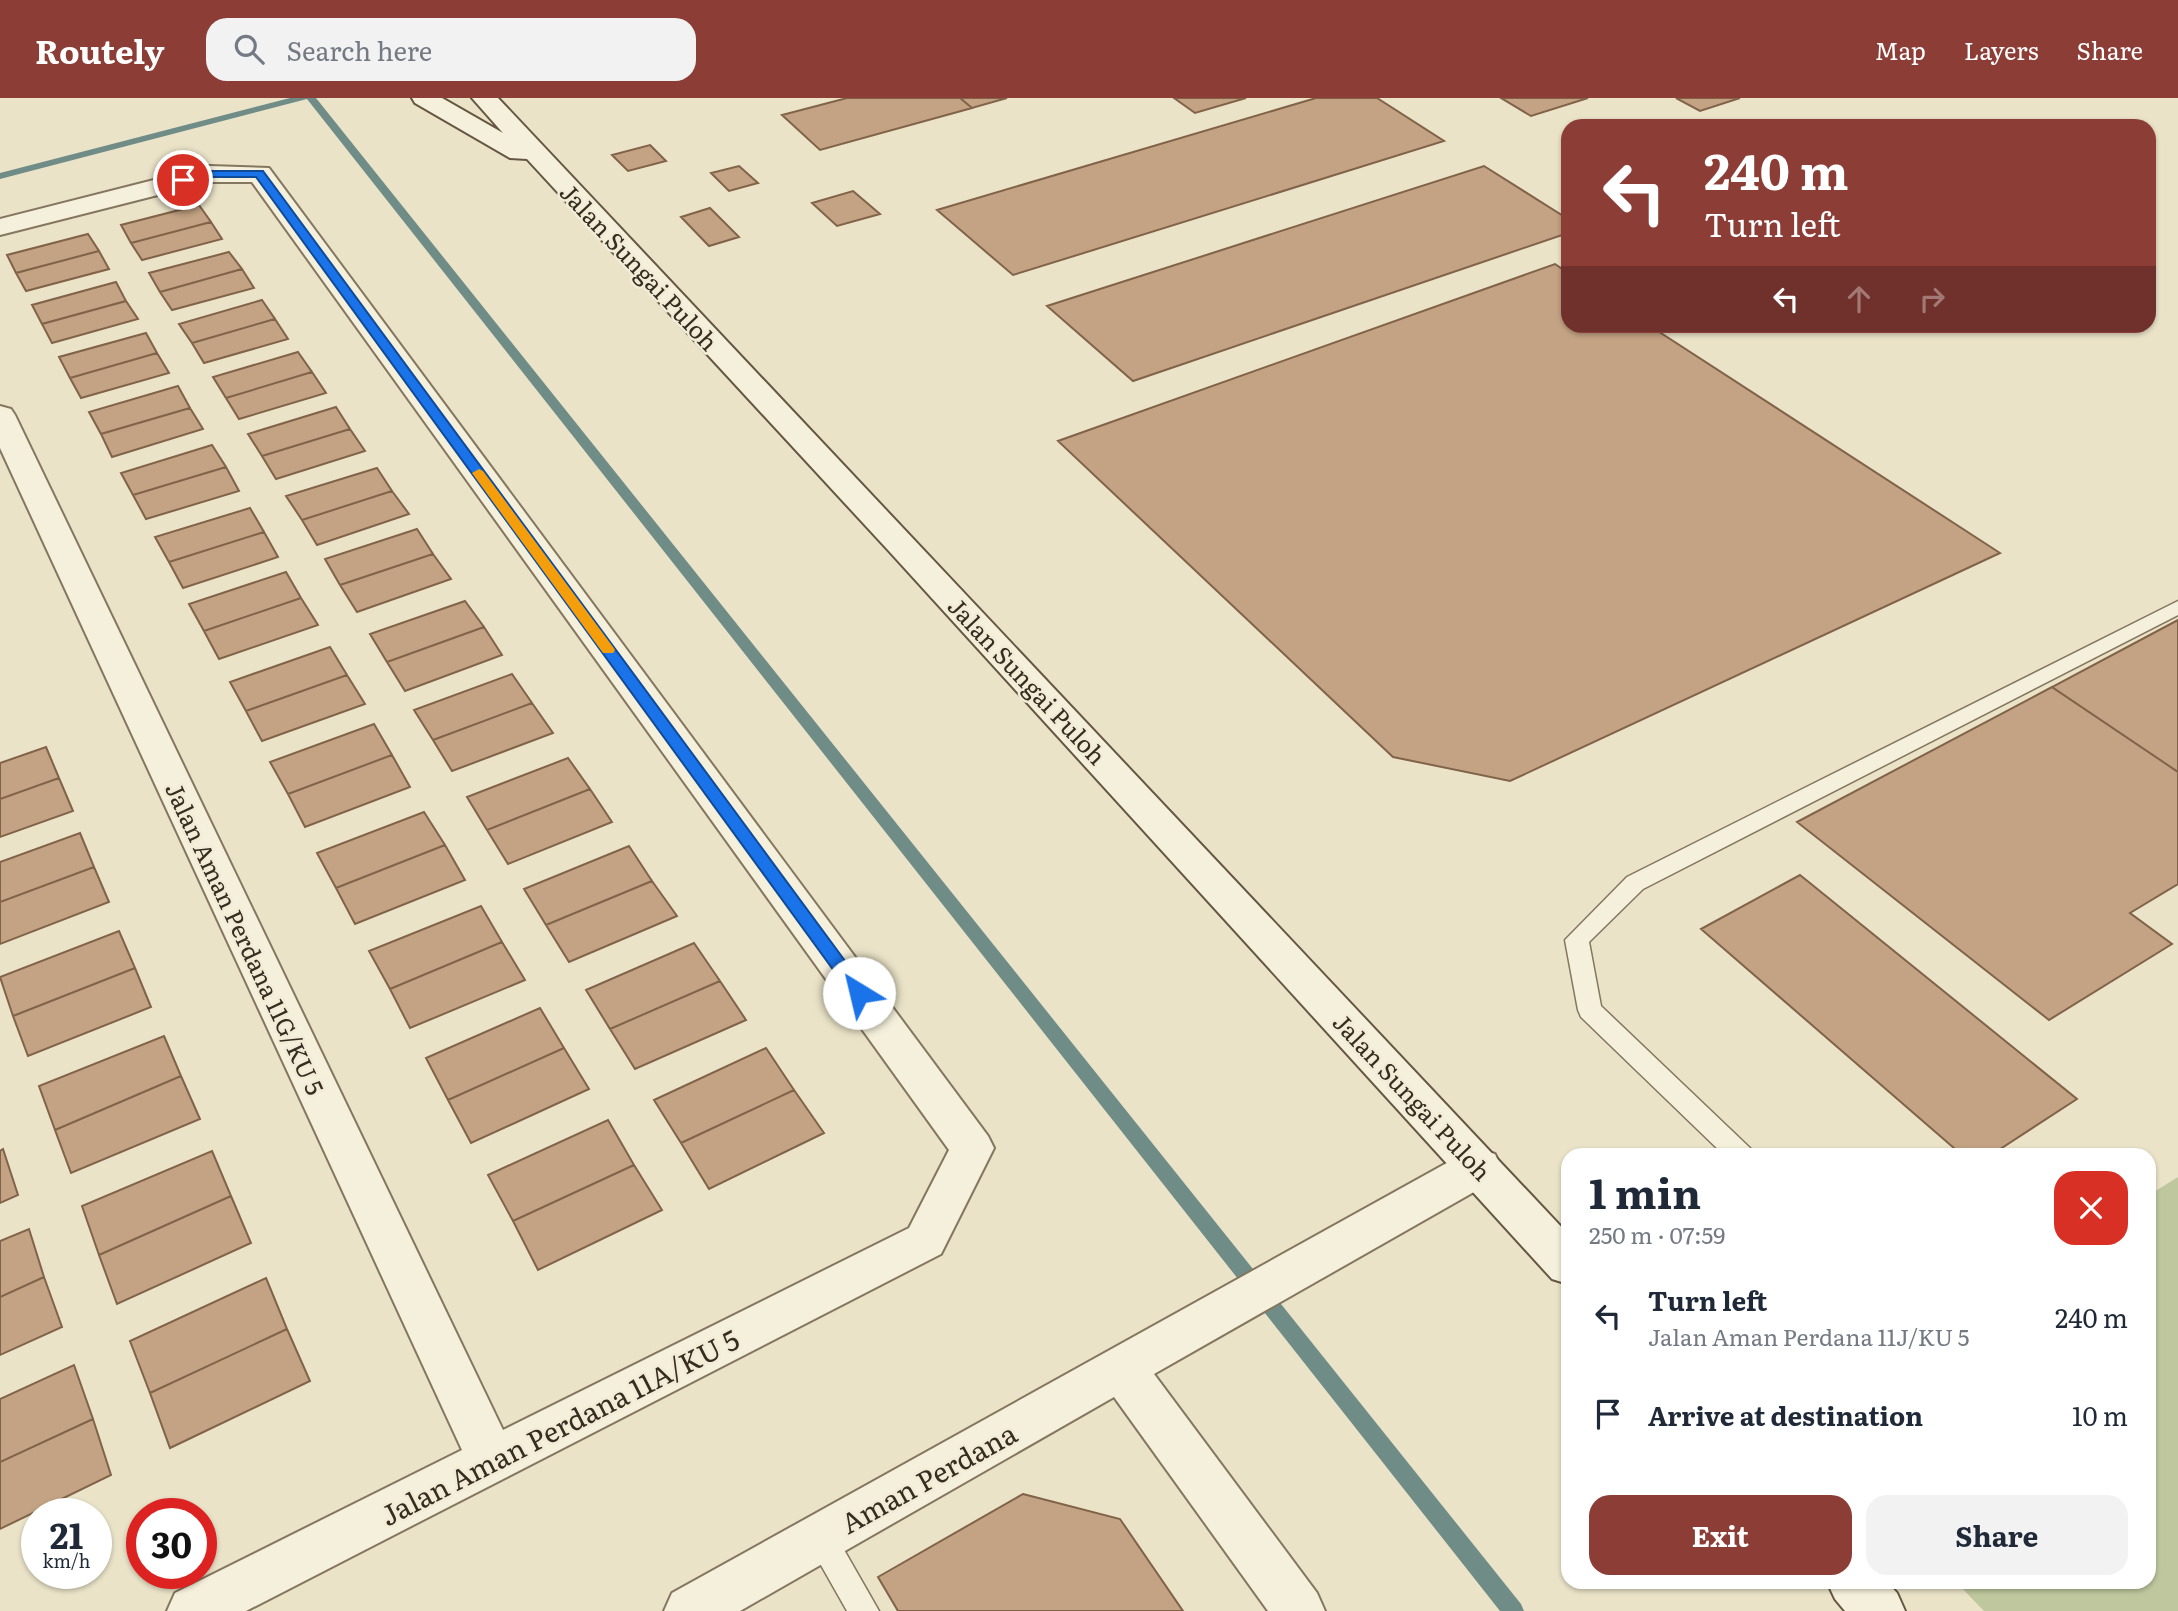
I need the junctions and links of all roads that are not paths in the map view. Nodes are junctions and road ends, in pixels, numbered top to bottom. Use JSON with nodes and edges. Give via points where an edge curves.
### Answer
{"nodes":[{"id":1,"x":424,"y":98,"type":"edge"},
{"id":2,"x":484,"y":98,"type":"edge"},
{"id":3,"x":554,"y":173,"type":"junction"},
{"id":4,"x":0,"y":227,"type":"edge"},
{"id":5,"x":0,"y":415,"type":"edge"},
{"id":6,"x":2178,"y":607,"type":"edge"},
{"id":7,"x":1734,"y":1148,"type":"edge"},
{"id":8,"x":1479,"y":1167,"type":"junction"},
{"id":9,"x":1561,"y":1257,"type":"edge"},
{"id":10,"x":1121,"y":1368,"type":"junction"},
{"id":11,"x":492,"y":1460,"type":"junction"},
{"id":12,"x":820,"y":1537,"type":"junction"},
{"id":13,"x":1859,"y":1589,"type":"edge"},
{"id":14,"x":193,"y":1611,"type":"edge"},
{"id":15,"x":690,"y":1611,"type":"edge"},
{"id":16,"x":864,"y":1611,"type":"edge"},
{"id":17,"x":1299,"y":1611,"type":"edge"},
{"id":18,"x":1879,"y":1611,"type":"edge"}],
"edges":[{"from":1,"to":3,"type":"street"},
{"from":2,"to":3,"type":"street","name":"Jalan Sungai Puloh"},
{"from":3,"to":8,"type":"street","name":"Jalan Sungai Puloh"},
{"from":4,"to":11,"type":"street","name":"Jalan Aman Perdana 11A/KU 5","via":[[209,174],[260,174],[972,1148],[925,1241]]},
{"from":5,"to":11,"type":"street","name":"Jalan Aman Perdana 11G/KU 5"},
{"from":6,"to":7,"type":"lane","via":[[1635,883],[1577,940],[1590,1010]]},
{"from":8,"to":9,"type":"street","name":"Jalan Sungai Puloh"},
{"from":8,"to":10,"type":"street","name":"Aman Perdana"},
{"from":10,"to":12,"type":"street","name":"Aman Perdana"},
{"from":10,"to":17,"type":"street"},
{"from":11,"to":14,"type":"street","name":"Jalan Aman Perdana 11A/KU 5"},
{"from":12,"to":15,"type":"street","name":"Aman Perdana"},
{"from":12,"to":16,"type":"lane"},
{"from":13,"to":18,"type":"street"}]}
